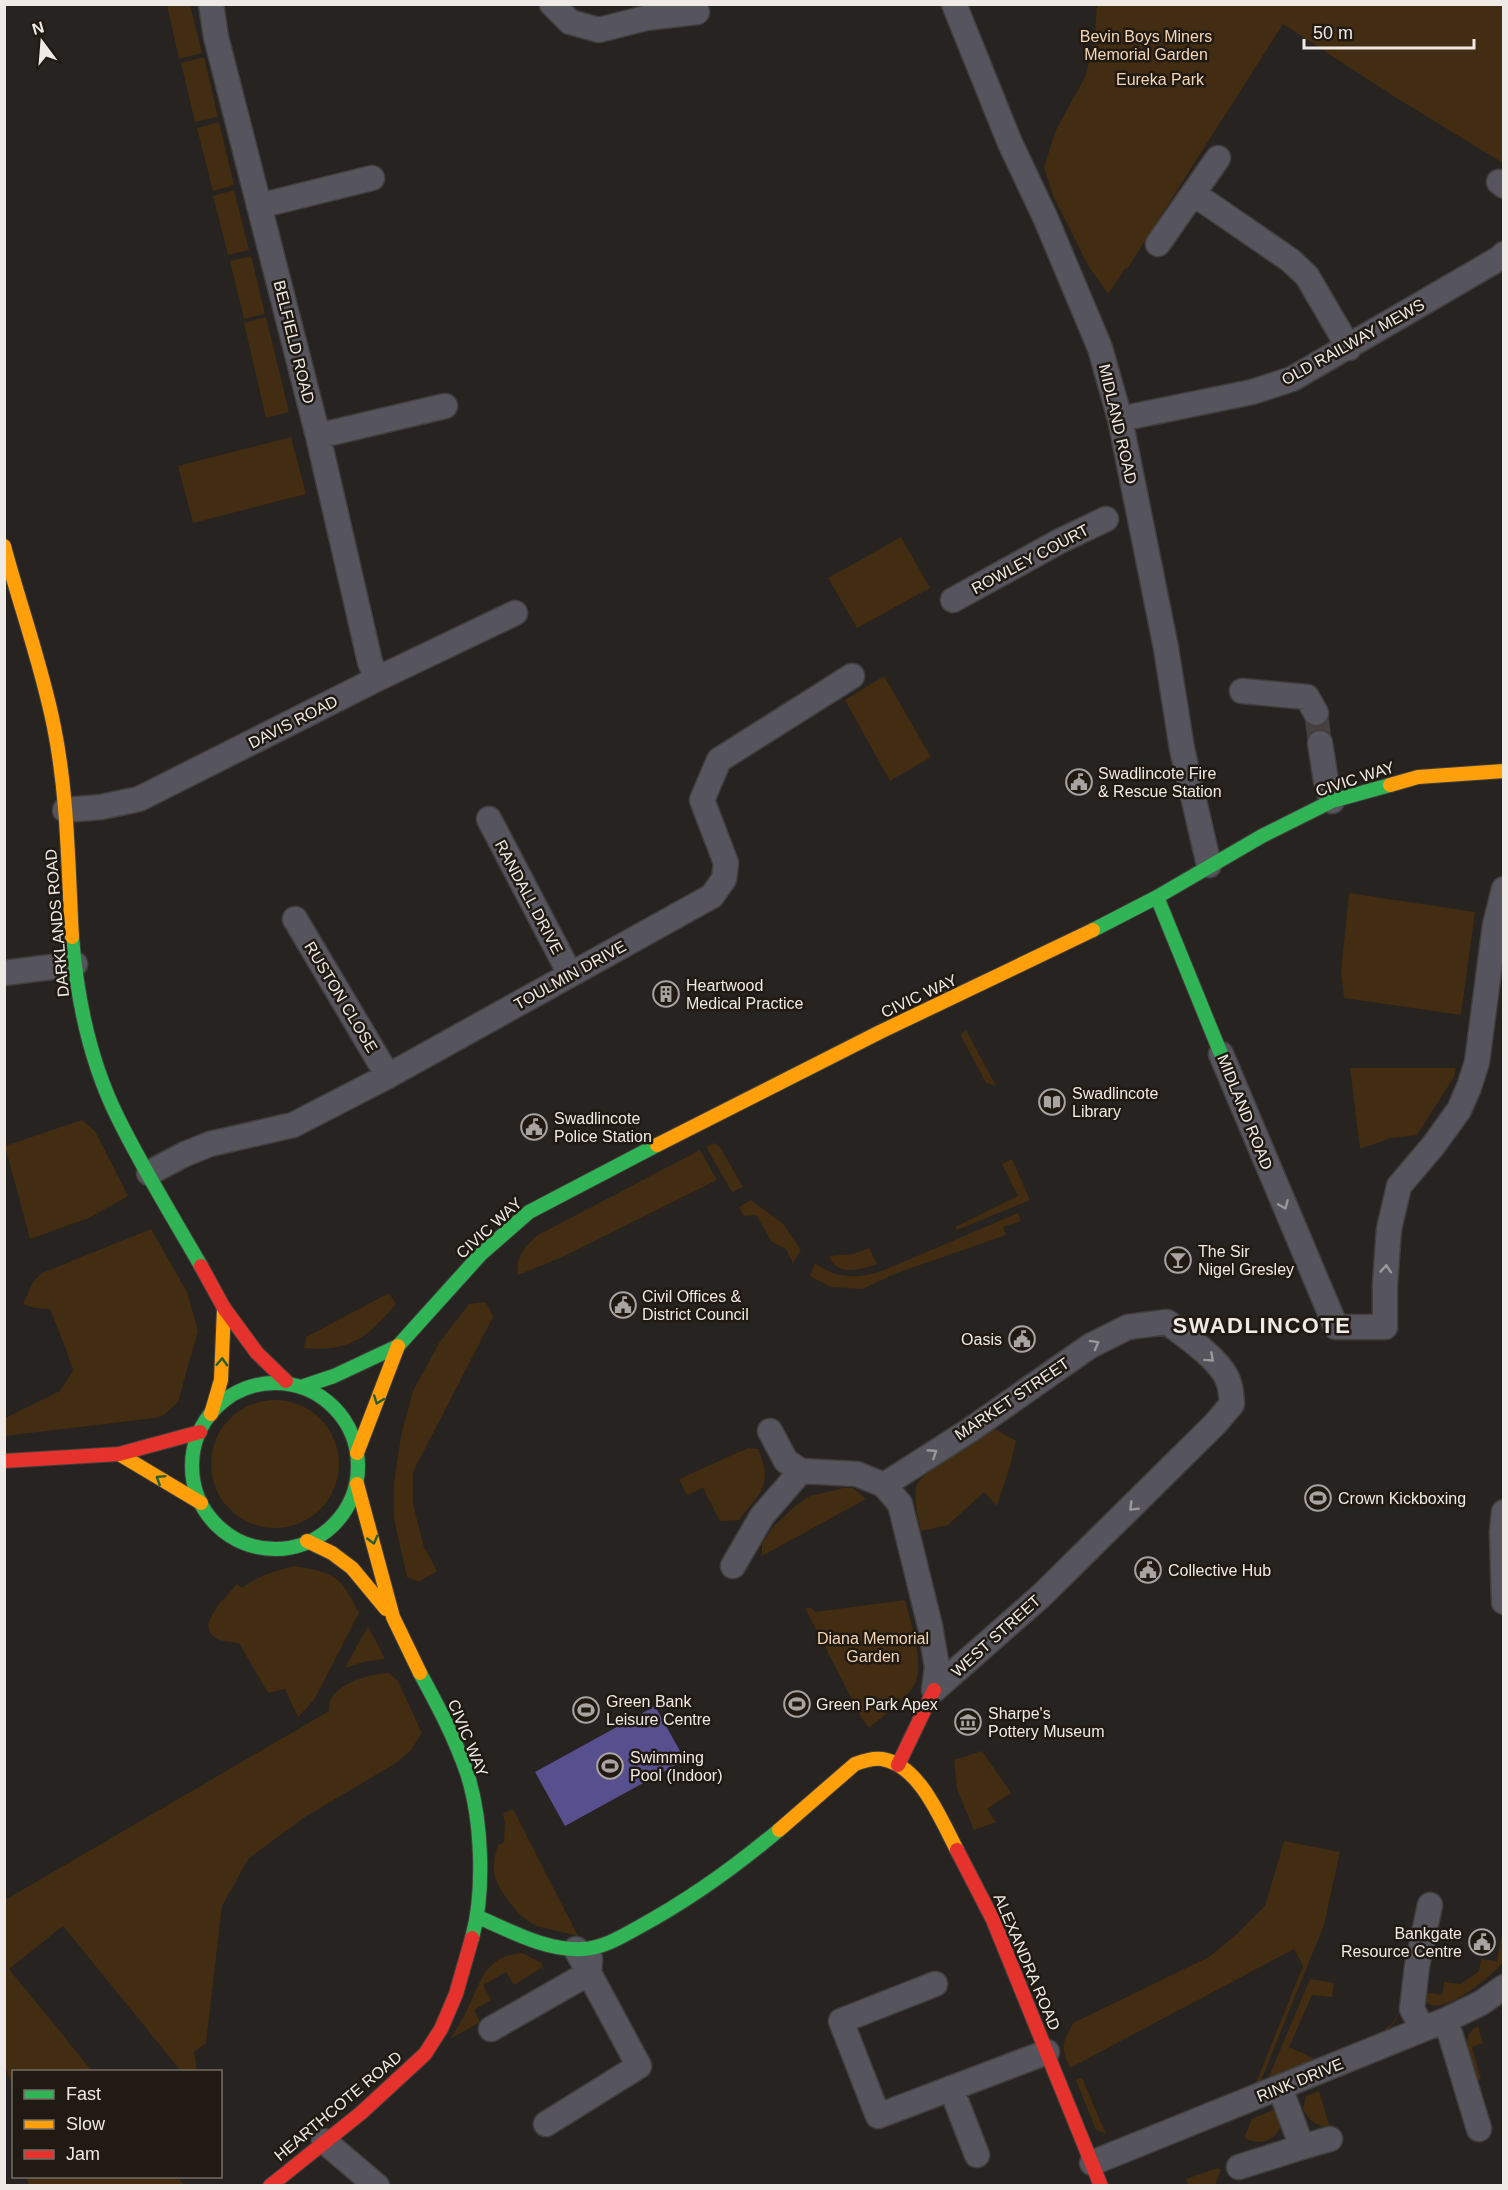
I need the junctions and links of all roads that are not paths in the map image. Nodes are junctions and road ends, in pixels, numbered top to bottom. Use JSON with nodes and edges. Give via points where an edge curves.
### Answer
{"nodes":[{"id":1,"x":211,"y":4,"type":"edge"},
{"id":2,"x":552,"y":4,"type":"edge"},
{"id":3,"x":954,"y":4,"type":"edge"},
{"id":4,"x":697,"y":12,"type":"dead end"},
{"id":5,"x":1218,"y":158,"type":"dead end"},
{"id":6,"x":372,"y":178,"type":"dead end"},
{"id":7,"x":1194,"y":194,"type":"junction"},
{"id":8,"x":259,"y":206,"type":"junction"},
{"id":9,"x":1158,"y":244,"type":"dead end"},
{"id":10,"x":1503,"y":254,"type":"edge"},
{"id":11,"x":1349,"y":348,"type":"junction"},
{"id":12,"x":445,"y":406,"type":"dead end"},
{"id":13,"x":1120,"y":420,"type":"junction"},
{"id":14,"x":318,"y":436,"type":"junction"},
{"id":15,"x":1106,"y":519,"type":"dead end"},
{"id":16,"x":4,"y":546,"type":"edge"},
{"id":17,"x":953,"y":600,"type":"dead end"},
{"id":18,"x":515,"y":613,"type":"dead end"},
{"id":19,"x":852,"y":676,"type":"dead end"},
{"id":20,"x":377,"y":679,"type":"junction"},
{"id":21,"x":1242,"y":691,"type":"dead end"},
{"id":22,"x":1316,"y":713,"type":"tunnel mouth"},
{"id":23,"x":1320,"y":743,"type":"tunnel mouth"},
{"id":24,"x":1503,"y":771,"type":"edge"},
{"id":25,"x":1332,"y":801,"type":"junction"},
{"id":26,"x":65,"y":810,"type":"junction"},
{"id":27,"x":489,"y":819,"type":"dead end"},
{"id":28,"x":1209,"y":865,"type":"junction"},
{"id":29,"x":1503,"y":889,"type":"edge"},
{"id":30,"x":1156,"y":897,"type":"junction"},
{"id":31,"x":295,"y":919,"type":"dead end"},
{"id":32,"x":75,"y":964,"type":"junction"},
{"id":33,"x":4,"y":973,"type":"edge"},
{"id":34,"x":570,"y":974,"type":"junction"},
{"id":35,"x":1221,"y":1054,"type":"joint"},
{"id":36,"x":388,"y":1076,"type":"junction"},
{"id":37,"x":149,"y":1173,"type":"junction"},
{"id":38,"x":224,"y":1308,"type":"junction"},
{"id":39,"x":1144,"y":1323,"type":"joint"},
{"id":40,"x":398,"y":1346,"type":"junction"},
{"id":41,"x":286,"y":1381,"type":"junction"},
{"id":42,"x":301,"y":1387,"type":"junction"},
{"id":43,"x":211,"y":1414,"type":"junction"},
{"id":44,"x":770,"y":1431,"type":"dead end"},
{"id":45,"x":200,"y":1432,"type":"junction"},
{"id":46,"x":357,"y":1453,"type":"junction"},
{"id":47,"x":119,"y":1454,"type":"junction"},
{"id":48,"x":4,"y":1461,"type":"edge"},
{"id":49,"x":801,"y":1471,"type":"junction"},
{"id":50,"x":357,"y":1484,"type":"junction"},
{"id":51,"x":884,"y":1485,"type":"junction"},
{"id":52,"x":201,"y":1503,"type":"junction"},
{"id":53,"x":1503,"y":1512,"type":"edge"},
{"id":54,"x":307,"y":1541,"type":"junction"},
{"id":55,"x":733,"y":1566,"type":"dead end"},
{"id":56,"x":1503,"y":1602,"type":"edge"},
{"id":57,"x":393,"y":1617,"type":"junction"},
{"id":58,"x":934,"y":1690,"type":"junction"},
{"id":59,"x":898,"y":1765,"type":"junction"},
{"id":60,"x":1430,"y":1905,"type":"dead end"},
{"id":61,"x":478,"y":1917,"type":"junction"},
{"id":62,"x":583,"y":1948,"type":"junction"},
{"id":63,"x":589,"y":1973,"type":"junction"},
{"id":64,"x":935,"y":1984,"type":"dead end"},
{"id":65,"x":1503,"y":1987,"type":"edge"},
{"id":66,"x":1446,"y":2020,"type":"junction"},
{"id":67,"x":491,"y":2029,"type":"dead end"},
{"id":68,"x":1423,"y":2029,"type":"junction"},
{"id":69,"x":1047,"y":2052,"type":"junction"},
{"id":70,"x":951,"y":2088,"type":"junction"},
{"id":71,"x":1280,"y":2088,"type":"junction"},
{"id":72,"x":546,"y":2124,"type":"dead end"},
{"id":73,"x":1479,"y":2129,"type":"dead end"},
{"id":74,"x":1330,"y":2139,"type":"dead end"},
{"id":75,"x":324,"y":2141,"type":"junction"},
{"id":76,"x":1302,"y":2146,"type":"junction"},
{"id":77,"x":977,"y":2154,"type":"dead end"},
{"id":78,"x":1239,"y":2167,"type":"dead end"},
{"id":79,"x":1097,"y":2174,"type":"edge"},
{"id":80,"x":270,"y":2186,"type":"edge"},
{"id":81,"x":378,"y":2186,"type":"edge"}],
"edges":[{"from":1,"to":8,"type":"street","name":"BELFIELD ROAD"},
{"from":2,"to":4,"type":"street","via":[[570,22],[599,30],[646,18]]},
{"from":3,"to":13,"type":"street","name":"MIDLAND ROAD","via":[[1100,348]]},
{"from":5,"to":7,"type":"street"},
{"from":6,"to":8,"type":"street"},
{"from":7,"to":9,"type":"street"},
{"from":7,"to":11,"type":"street","via":[[1307,276]]},
{"from":8,"to":14,"type":"street","name":"BELFIELD ROAD"},
{"from":10,"to":11,"type":"street","name":"OLD RAILWAY MEWS"},
{"from":11,"to":13,"type":"street","name":"OLD RAILWAY MEWS","via":[[1292,380]]},
{"from":12,"to":14,"type":"street"},
{"from":13,"to":28,"type":"street","name":"MIDLAND ROAD","via":[[1182,749]]},
{"from":14,"to":20,"type":"street","name":"BELFIELD ROAD"},
{"from":15,"to":17,"type":"street","name":"ROWLEY COURT"},
{"from":16,"to":26,"type":"street","name":"DARKLANDS ROAD","via":[[48,695]]},
{"from":18,"to":20,"type":"street","name":"DAVIS ROAD"},
{"from":19,"to":34,"type":"street","name":"TOULMIN DRIVE","via":[[719,760],[702,800],[726,863],[724,879],[712,896]]},
{"from":20,"to":26,"type":"street","name":"DAVIS ROAD","via":[[139,799]]},
{"from":21,"to":22,"type":"street","via":[[1307,697]]},
{"from":23,"to":25,"type":"street"},
{"from":24,"to":25,"type":"street","name":"CIVIC WAY","via":[[1418,777]]},
{"from":25,"to":28,"type":"street","name":"CIVIC WAY"},
{"from":26,"to":32,"type":"street","name":"DARKLANDS ROAD"},
{"from":27,"to":34,"type":"street","name":"RANDALL DRIVE"},
{"from":28,"to":30,"type":"street","name":"CIVIC WAY"},
{"from":35,"to":29,"type":"street","name":"MIDLAND ROAD","one_way":true,"via":[[1336,1327],[1385,1327],[1389,1229],[1399,1186],[1459,1110],[1469,1087],[1477,1062]]},
{"from":30,"to":35,"type":"street","name":"MIDLAND ROAD"},
{"from":30,"to":40,"type":"street","name":"CIVIC WAY","via":[[768,1088],[529,1212],[481,1254]]},
{"from":31,"to":36,"type":"street","name":"RUSTON CLOSE"},
{"from":32,"to":33,"type":"street"},
{"from":32,"to":37,"type":"street","name":"DARKLANDS ROAD","via":[[80,1003],[109,1096]]},
{"from":34,"to":36,"type":"street","name":"TOULMIN DRIVE"},
{"from":36,"to":37,"type":"street","name":"TOULMIN DRIVE","via":[[293,1125],[210,1144]]},
{"from":37,"to":38,"type":"street","name":"DARKLANDS ROAD"},
{"from":38,"to":41,"type":"street","name":"DARKLANDS ROAD","via":[[257,1353]]},
{"from":43,"to":38,"type":"street","one_way":true,"via":[[221,1380]]},
{"from":51,"to":39,"type":"street","name":"MARKET STREET","one_way":true,"via":[[1090,1346]]},
{"from":39,"to":58,"type":"street","name":"WEST STREET","one_way":true,"via":[[1167,1322],[1216,1363],[1227,1376],[1232,1404],[1099,1541]]},
{"from":40,"to":42,"type":"street","name":"CIVIC WAY"},
{"from":40,"to":46,"type":"street","name":"CIVIC WAY","one_way":true},
{"from":41,"to":42,"type":"street"},
{"from":41,"to":43,"type":"street","via":[[261,1382],[242,1389]]},
{"from":42,"to":46,"type":"street","via":[[323,1397],[340,1414]]},
{"from":43,"to":45,"type":"street"},
{"from":44,"to":49,"type":"street","via":[[786,1461]]},
{"from":45,"to":47,"type":"street"},
{"from":45,"to":52,"type":"street","via":[[194,1450]]},
{"from":46,"to":50,"type":"street"},
{"from":47,"to":48,"type":"street"},
{"from":52,"to":47,"type":"street","one_way":true},
{"from":49,"to":51,"type":"street","via":[[857,1474]]},
{"from":49,"to":55,"type":"street","via":[[762,1516]]},
{"from":50,"to":54,"type":"street","via":[[337,1521]]},
{"from":50,"to":57,"type":"street","name":"CIVIC WAY","one_way":true},
{"from":51,"to":58,"type":"street","via":[[900,1504],[937,1667]]},
{"from":52,"to":54,"type":"street","via":[[212,1522],[245,1545],[286,1548]]},
{"from":53,"to":56,"type":"street"},
{"from":54,"to":57,"type":"street","name":"CIVIC WAY","via":[[352,1568]]},
{"from":57,"to":61,"type":"street","name":"CIVIC WAY","via":[[446,1720],[467,1774],[478,1839]]},
{"from":58,"to":59,"type":"street","name":"WEST STREET"},
{"from":59,"to":62,"type":"street","via":[[882,1759],[855,1764],[720,1875],[608,1944]]},
{"from":59,"to":69,"type":"street","name":"ALEXANDRA ROAD","via":[[923,1789],[957,1850],[993,1920]]},
{"from":60,"to":68,"type":"street","via":[[1412,2009]]},
{"from":61,"to":62,"type":"street","via":[[547,1943]]},
{"from":61,"to":75,"type":"street","name":"HEARTHCOTE ROAD","via":[[456,1994],[425,2054]]},
{"from":62,"to":63,"type":"street"},
{"from":63,"to":67,"type":"street"},
{"from":63,"to":72,"type":"street","via":[[639,2066]]},
{"from":64,"to":70,"type":"street","via":[[842,2021],[878,2116]]},
{"from":65,"to":66,"type":"street","name":"RINK DRIVE"},
{"from":66,"to":68,"type":"street","name":"RINK DRIVE"},
{"from":66,"to":73,"type":"street"},
{"from":68,"to":71,"type":"street","name":"RINK DRIVE"},
{"from":69,"to":70,"type":"street"},
{"from":69,"to":79,"type":"street","name":"ALEXANDRA ROAD"},
{"from":70,"to":77,"type":"street"},
{"from":71,"to":76,"type":"street"},
{"from":71,"to":79,"type":"street","name":"RINK DRIVE"},
{"from":74,"to":76,"type":"street"},
{"from":75,"to":80,"type":"street","name":"HEARTHCOTE ROAD"},
{"from":75,"to":81,"type":"street"},
{"from":76,"to":78,"type":"street"}]}
